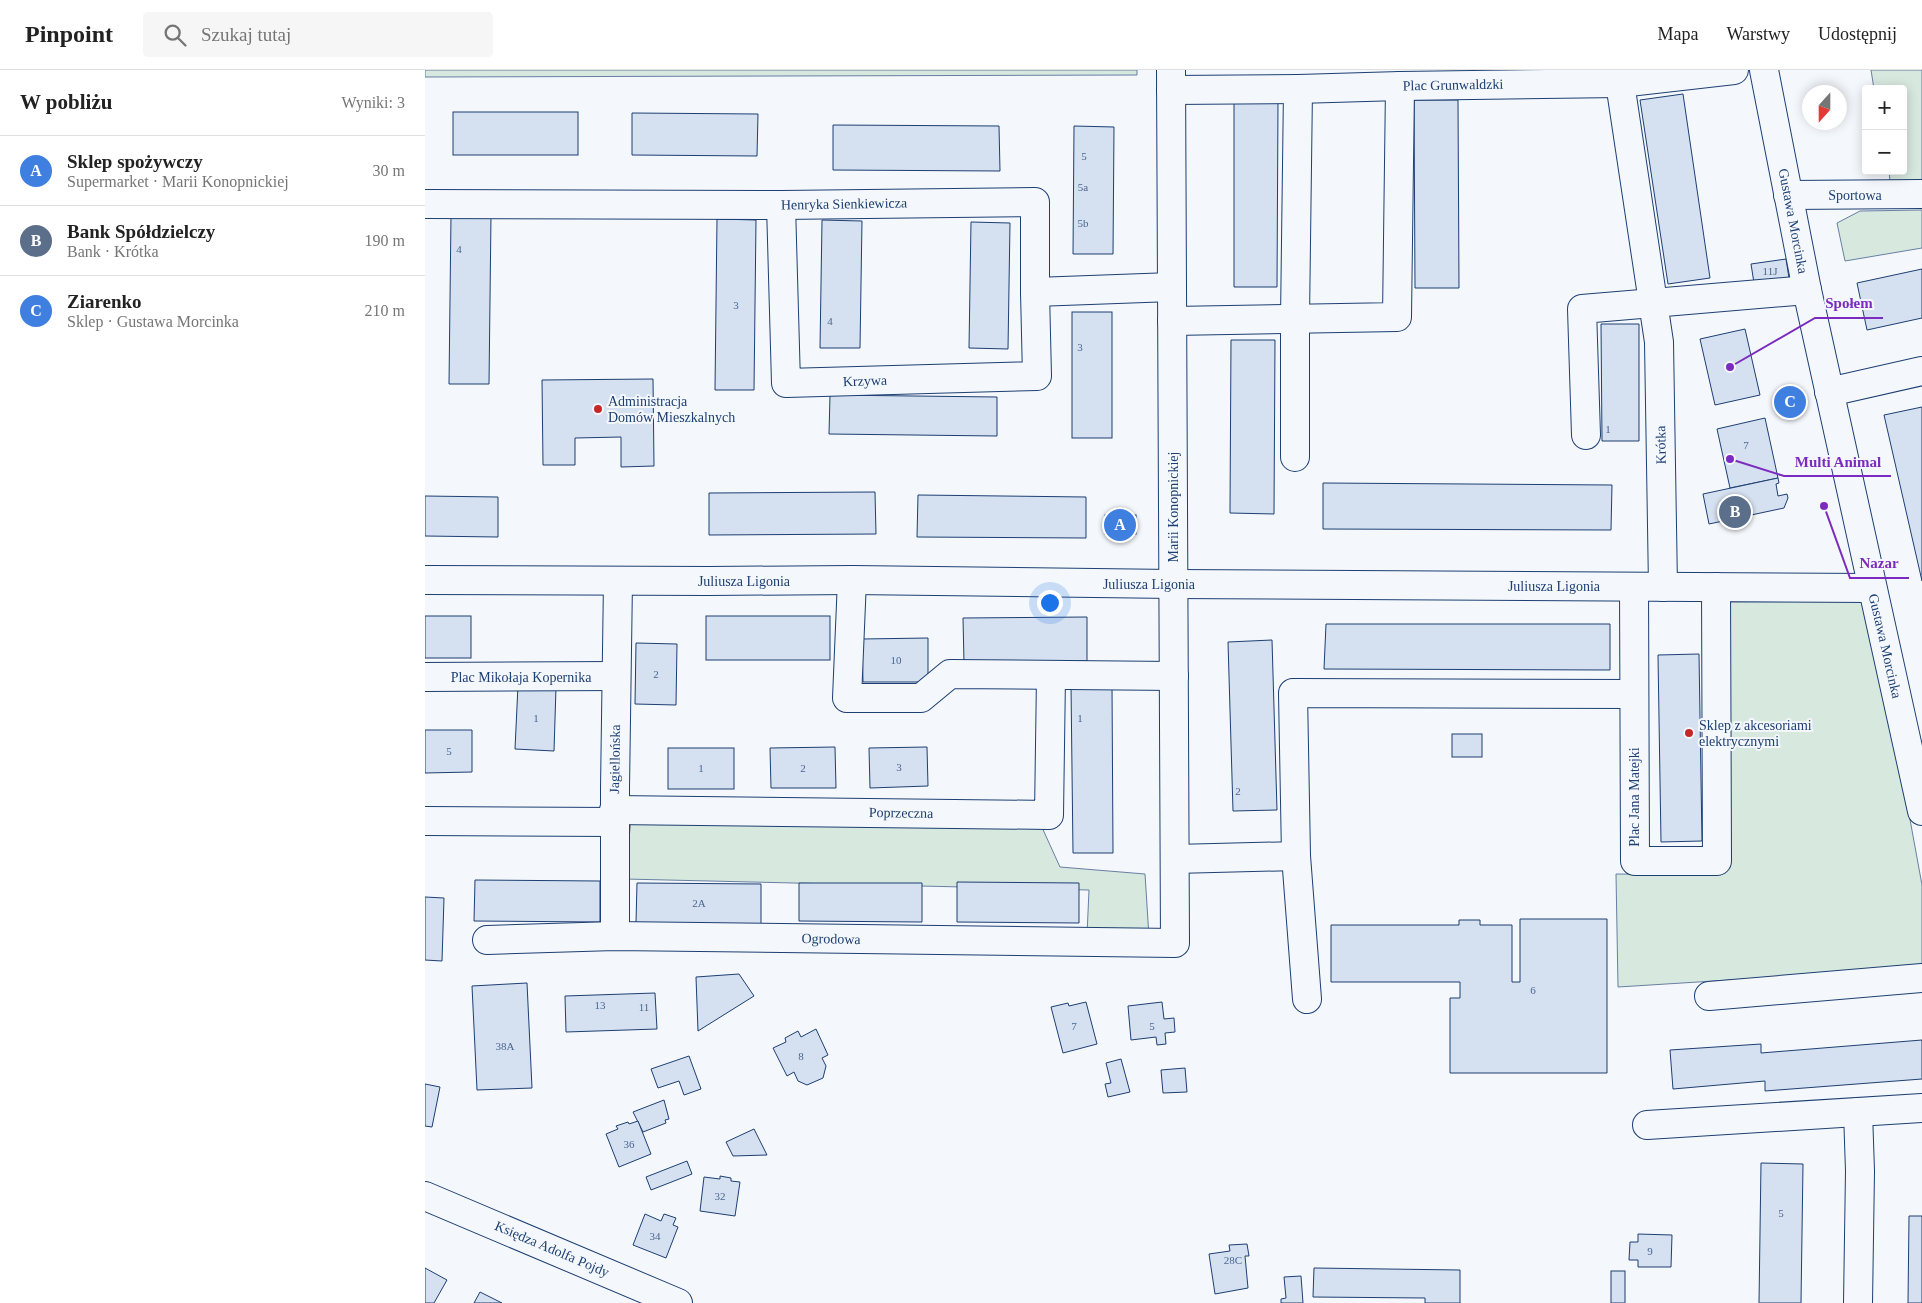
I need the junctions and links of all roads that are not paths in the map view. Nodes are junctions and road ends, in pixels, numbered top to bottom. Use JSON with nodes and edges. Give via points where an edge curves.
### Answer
{"nodes":[{"id":1,"x":1734,"y":70,"type":"edge"},
{"id":2,"x":1764,"y":70,"type":"edge"},
{"id":3,"x":1171,"y":80,"type":"edge"},
{"id":4,"x":1620,"y":83,"type":"junction"},
{"id":5,"x":1400,"y":86,"type":"junction"},
{"id":6,"x":1298,"y":90,"type":"junction"},
{"id":7,"x":1922,"y":194,"type":"edge"},
{"id":8,"x":1788,"y":195,"type":"junction"},
{"id":9,"x":425,"y":204,"type":"edge"},
{"id":10,"x":781,"y":205,"type":"junction"},
{"id":11,"x":1172,"y":287,"type":"junction"},
{"id":12,"x":1807,"y":290,"type":"junction"},
{"id":13,"x":1035,"y":292,"type":"junction"},
{"id":14,"x":1653,"y":303,"type":"junction"},
{"id":15,"x":1295,"y":319,"type":"junction"},
{"id":16,"x":1172,"y":321,"type":"junction"},
{"id":17,"x":1922,"y":372,"type":"edge"},
{"id":18,"x":1829,"y":392,"type":"junction"},
{"id":19,"x":1586,"y":435,"type":"dead end"},
{"id":20,"x":1295,"y":457,"type":"dead end"},
{"id":21,"x":425,"y":580,"type":"edge"},
{"id":22,"x":852,"y":580,"type":"junction"},
{"id":23,"x":618,"y":581,"type":"junction"},
{"id":24,"x":1173,"y":584,"type":"junction"},
{"id":25,"x":1634,"y":587,"type":"junction"},
{"id":26,"x":1663,"y":587,"type":"junction"},
{"id":27,"x":1716,"y":587,"type":"junction"},
{"id":28,"x":1872,"y":588,"type":"junction"},
{"id":29,"x":616,"y":676,"type":"junction"},
{"id":30,"x":1051,"y":676,"type":"junction"},
{"id":31,"x":1174,"y":676,"type":"junction"},
{"id":32,"x":425,"y":677,"type":"edge"},
{"id":33,"x":1634,"y":694,"type":"junction"},
{"id":34,"x":1913,"y":731,"type":"edge"},
{"id":35,"x":1922,"y":811,"type":"edge"},
{"id":36,"x":614,"y":816,"type":"junction"},
{"id":37,"x":425,"y":821,"type":"edge"},
{"id":38,"x":1296,"y":856,"type":"junction"},
{"id":39,"x":1175,"y":859,"type":"junction"},
{"id":40,"x":615,"y":936,"type":"junction"},
{"id":41,"x":487,"y":940,"type":"dead end"},
{"id":42,"x":1175,"y":944,"type":"joint"},
{"id":43,"x":1922,"y":978,"type":"edge"},
{"id":44,"x":1709,"y":996,"type":"dead end"},
{"id":45,"x":1307,"y":999,"type":"dead end"},
{"id":46,"x":1922,"y":1108,"type":"edge"},
{"id":47,"x":1859,"y":1112,"type":"junction"},
{"id":48,"x":1647,"y":1125,"type":"dead end"},
{"id":49,"x":425,"y":1196,"type":"edge"},
{"id":50,"x":678,"y":1303,"type":"edge"},
{"id":51,"x":1859,"y":1303,"type":"edge"}],
"edges":[{"from":1,"to":4,"type":"street","name":"Plac Grunwaldzki"},
{"from":2,"to":8,"type":"street","name":"Gustawa Morcinka"},
{"from":3,"to":6,"type":"street","name":"Plac Grunwaldzki"},
{"from":3,"to":11,"type":"street","name":"Marii Konopnickiej"},
{"from":4,"to":5,"type":"street","name":"Plac Grunwaldzki"},
{"from":4,"to":14,"type":"street","name":"Krótka"},
{"from":5,"to":6,"type":"street","name":"Plac Grunwaldzki"},
{"from":5,"to":15,"type":"street","via":[[1397,317]]},
{"from":6,"to":15,"type":"street"},
{"from":7,"to":8,"type":"street","name":"Sportowa"},
{"from":8,"to":12,"type":"street","name":"Gustawa Morcinka"},
{"from":9,"to":10,"type":"street","name":"Henryka Sienkiewicza"},
{"from":10,"to":13,"type":"street","name":"Henryka Sienkiewicza","via":[[1035,202]]},
{"from":10,"to":13,"type":"street","name":"Krzywa","via":[[786,383],[1037,376]]},
{"from":11,"to":13,"type":"street"},
{"from":11,"to":16,"type":"street","name":"Marii Konopnickiej"},
{"from":12,"to":14,"type":"street"},
{"from":12,"to":18,"type":"street","name":"Gustawa Morcinka"},
{"from":14,"to":19,"type":"street","via":[[1582,309]]},
{"from":14,"to":26,"type":"street","name":"Krótka","via":[[1659,342]]},
{"from":15,"to":16,"type":"street"},
{"from":15,"to":20,"type":"street"},
{"from":16,"to":24,"type":"street","name":"Marii Konopnickiej"},
{"from":17,"to":18,"type":"street"},
{"from":18,"to":28,"type":"street","name":"Gustawa Morcinka"},
{"from":21,"to":23,"type":"street","name":"Juliusza Ligonia"},
{"from":22,"to":23,"type":"street","name":"Juliusza Ligonia"},
{"from":22,"to":24,"type":"street","name":"Juliusza Ligonia"},
{"from":22,"to":30,"type":"street","via":[[847,698],[921,698],[950,674]]},
{"from":23,"to":29,"type":"street","name":"Jagiellońska"},
{"from":24,"to":25,"type":"street","name":"Juliusza Ligonia"},
{"from":24,"to":31,"type":"street","name":"Marii Konopnickiej"},
{"from":25,"to":26,"type":"street","name":"Juliusza Ligonia"},
{"from":25,"to":33,"type":"street","name":"Plac Jana Matejki"},
{"from":26,"to":27,"type":"street","name":"Juliusza Ligonia"},
{"from":27,"to":28,"type":"street","name":"Juliusza Ligonia"},
{"from":27,"to":33,"type":"street","name":"Plac Jana Matejki","via":[[1717,861],[1635,861]]},
{"from":28,"to":34,"type":"street","name":"Gustawa Morcinka"},
{"from":29,"to":32,"type":"street","name":"Plac Mikołaja Kopernika"},
{"from":29,"to":36,"type":"street","name":"Jagiellońska"},
{"from":30,"to":31,"type":"street"},
{"from":30,"to":36,"type":"street","name":"Poprzeczna","via":[[1049,814]]},
{"from":31,"to":39,"type":"street","name":"Marii Konopnickiej"},
{"from":33,"to":38,"type":"street","via":[[1293,693]]},
{"from":34,"to":35,"type":"street","name":"Gustawa Morcinka"},
{"from":36,"to":37,"type":"street"},
{"from":36,"to":40,"type":"street","name":"Jagiellońska"},
{"from":38,"to":39,"type":"street"},
{"from":38,"to":45,"type":"street"},
{"from":39,"to":42,"type":"street","name":"Marii Konopnickiej"},
{"from":40,"to":41,"type":"street","name":"Ogrodowa"},
{"from":40,"to":42,"type":"street","name":"Ogrodowa"},
{"from":43,"to":44,"type":"street"},
{"from":46,"to":47,"type":"street"},
{"from":47,"to":48,"type":"street"},
{"from":47,"to":51,"type":"street"},
{"from":49,"to":50,"type":"street","name":"Księdza Adolfa Pojdy"}]}
